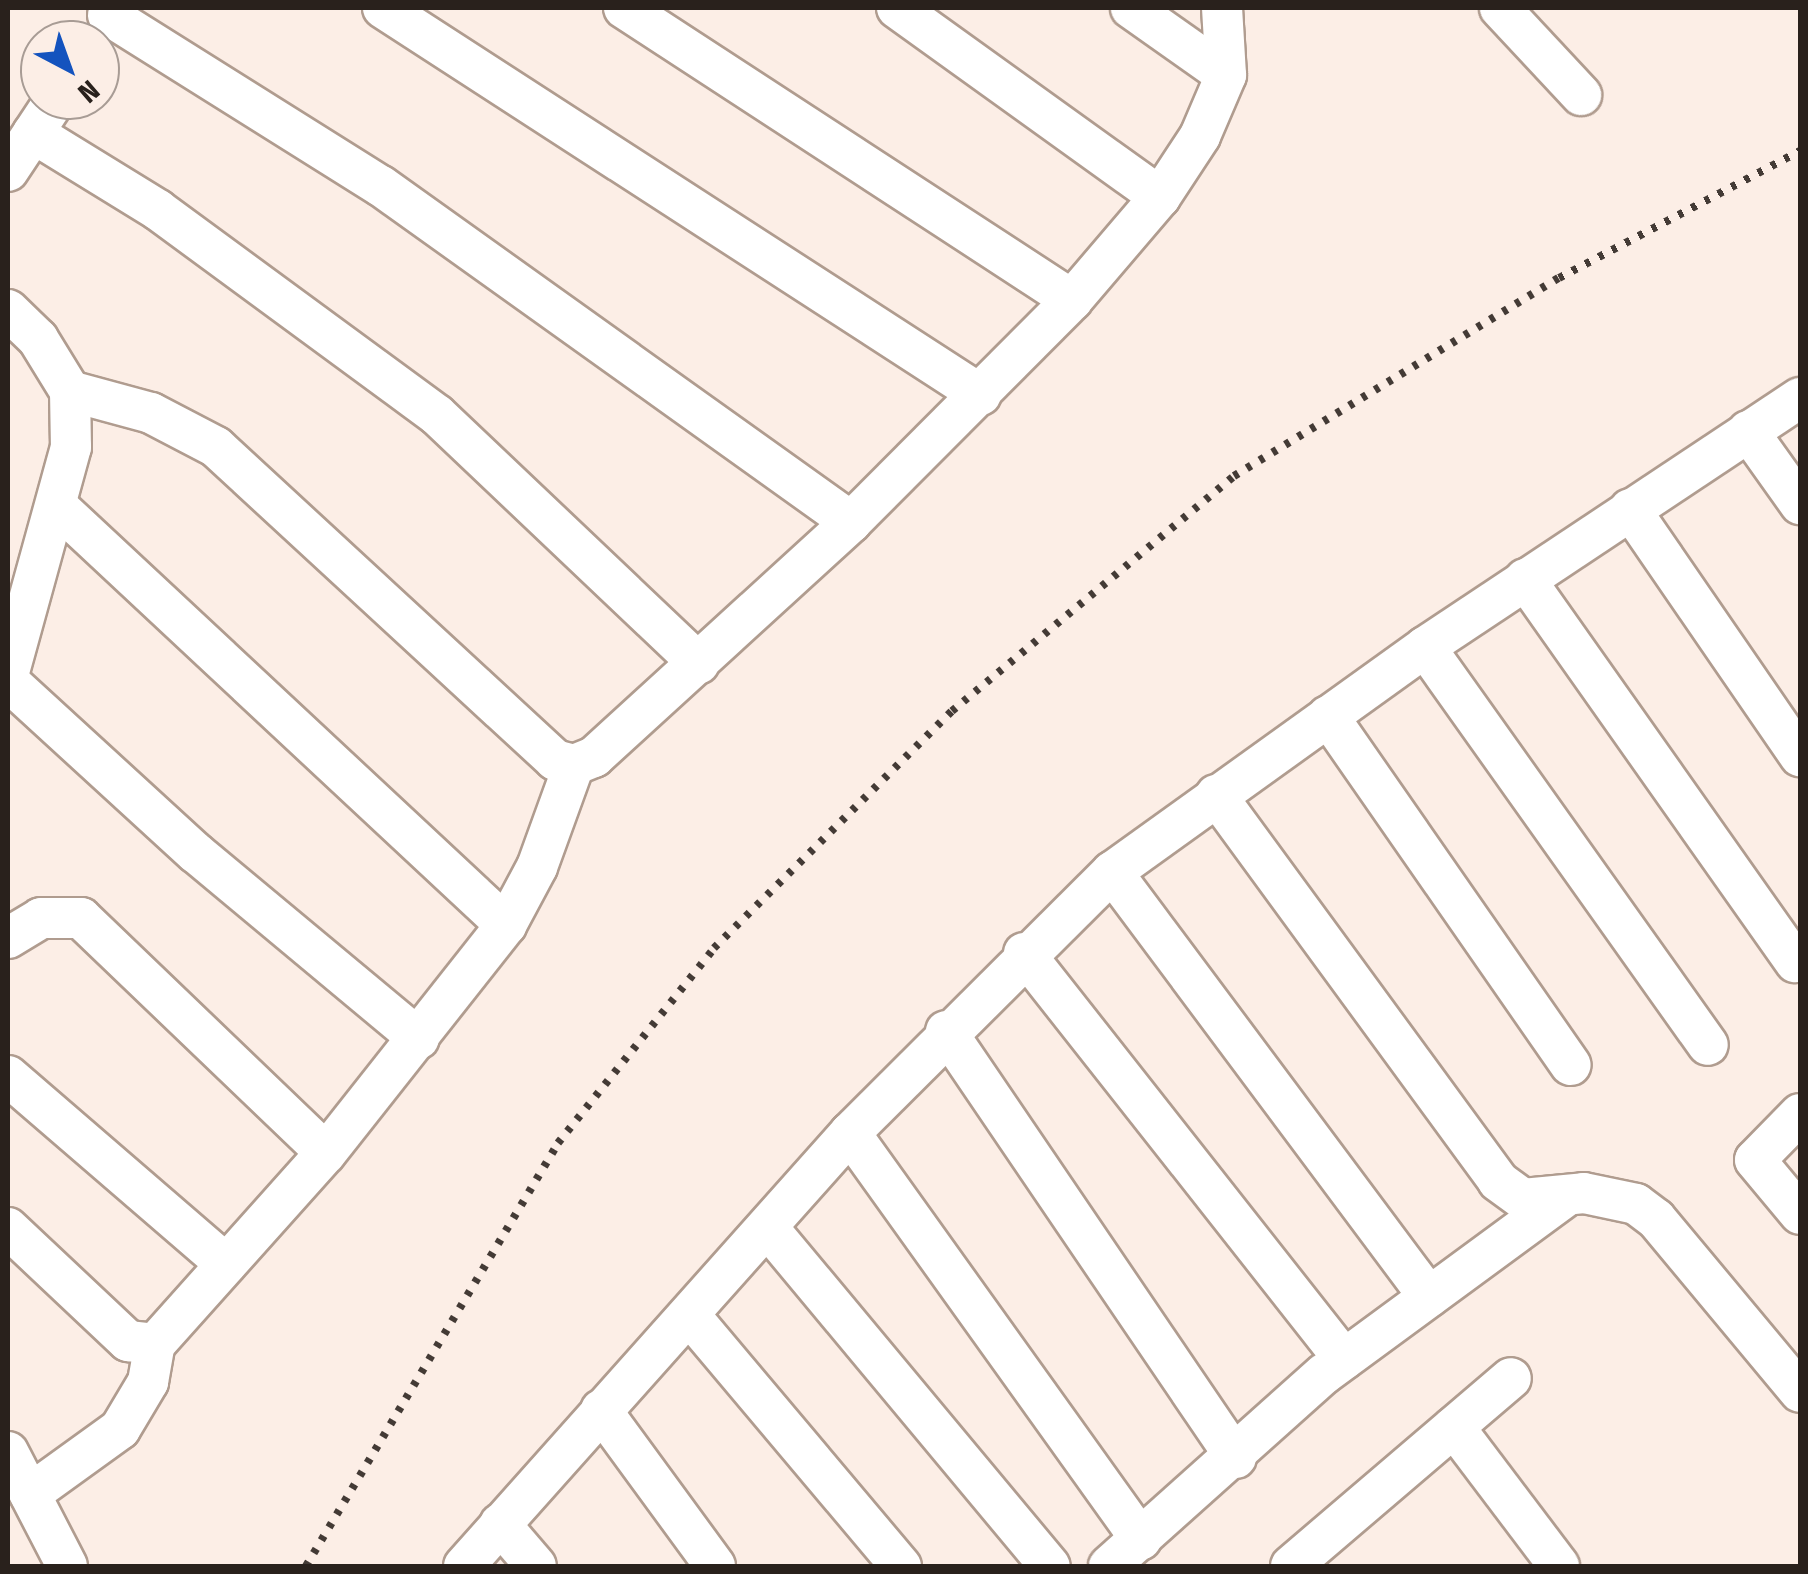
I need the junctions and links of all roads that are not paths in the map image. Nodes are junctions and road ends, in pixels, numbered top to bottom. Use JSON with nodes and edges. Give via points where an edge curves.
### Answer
{"nodes":[{"id":1,"x":382,"y":8,"type":"edge"},
{"id":2,"x":624,"y":8,"type":"edge"},
{"id":3,"x":897,"y":8,"type":"edge"},
{"id":4,"x":1131,"y":8,"type":"edge"},
{"id":5,"x":1222,"y":8,"type":"edge"},
{"id":6,"x":1500,"y":8,"type":"edge"},
{"id":7,"x":120,"y":30,"type":"edge"},
{"id":8,"x":1226,"y":75,"type":"junction"},
{"id":9,"x":1581,"y":95,"type":"dead end"},
{"id":10,"x":42,"y":120,"type":"edge"},
{"id":11,"x":48,"y":120,"type":"edge"},
{"id":12,"x":8,"y":171,"type":"edge"},
{"id":13,"x":1160,"y":197,"type":"junction"},
{"id":14,"x":1072,"y":300,"type":"junction"},
{"id":15,"x":8,"y":310,"type":"edge"},
{"id":16,"x":70,"y":391,"type":"junction"},
{"id":17,"x":981,"y":395,"type":"junction"},
{"id":18,"x":1800,"y":398,"type":"edge"},
{"id":19,"x":1748,"y":431,"type":"junction"},
{"id":20,"x":1800,"y":504,"type":"edge"},
{"id":21,"x":58,"y":508,"type":"junction"},
{"id":22,"x":1630,"y":509,"type":"junction"},
{"id":23,"x":852,"y":522,"type":"junction"},
{"id":24,"x":1525,"y":579,"type":"junction"},
{"id":25,"x":1425,"y":646,"type":"junction"},
{"id":26,"x":699,"y":664,"type":"junction"},
{"id":27,"x":8,"y":678,"type":"edge"},
{"id":28,"x":1328,"y":716,"type":"junction"},
{"id":29,"x":1800,"y":756,"type":"edge"},
{"id":30,"x":574,"y":765,"type":"junction"},
{"id":31,"x":1216,"y":795,"type":"junction"},
{"id":32,"x":1112,"y":872,"type":"junction"},
{"id":33,"x":506,"y":925,"type":"junction"},
{"id":34,"x":8,"y":938,"type":"edge"},
{"id":35,"x":1024,"y":953,"type":"junction"},
{"id":36,"x":1795,"y":962,"type":"dead end"},
{"id":37,"x":946,"y":1032,"type":"junction"},
{"id":38,"x":419,"y":1039,"type":"junction"},
{"id":39,"x":1708,"y":1045,"type":"dead end"},
{"id":40,"x":1570,"y":1065,"type":"dead end"},
{"id":41,"x":8,"y":1076,"type":"edge"},
{"id":42,"x":1800,"y":1114,"type":"edge"},
{"id":43,"x":850,"y":1133,"type":"junction"},
{"id":44,"x":326,"y":1153,"type":"junction"},
{"id":45,"x":1566,"y":1196,"type":"junction"},
{"id":46,"x":1800,"y":1214,"type":"edge"},
{"id":47,"x":8,"y":1228,"type":"edge"},
{"id":48,"x":768,"y":1228,"type":"junction"},
{"id":49,"x":226,"y":1264,"type":"junction"},
{"id":50,"x":1429,"y":1297,"type":"junction"},
{"id":51,"x":691,"y":1317,"type":"junction"},
{"id":52,"x":155,"y":1344,"type":"junction"},
{"id":53,"x":1344,"y":1359,"type":"junction"},
{"id":54,"x":1511,"y":1378,"type":"dead end"},
{"id":55,"x":1800,"y":1392,"type":"edge"},
{"id":56,"x":602,"y":1410,"type":"junction"},
{"id":57,"x":1454,"y":1427,"type":"junction"},
{"id":58,"x":8,"y":1452,"type":"edge"},
{"id":59,"x":1236,"y":1458,"type":"junction"},
{"id":60,"x":30,"y":1494,"type":"junction"},
{"id":61,"x":500,"y":1524,"type":"junction"},
{"id":62,"x":1141,"y":1538,"type":"junction"},
{"id":63,"x":67,"y":1566,"type":"edge"},
{"id":64,"x":464,"y":1566,"type":"edge"},
{"id":65,"x":536,"y":1566,"type":"edge"},
{"id":66,"x":715,"y":1566,"type":"edge"},
{"id":67,"x":901,"y":1566,"type":"edge"},
{"id":68,"x":1050,"y":1566,"type":"edge"},
{"id":69,"x":1108,"y":1566,"type":"edge"},
{"id":70,"x":1290,"y":1566,"type":"edge"},
{"id":71,"x":1559,"y":1566,"type":"edge"}],
"edges":[{"from":1,"to":17,"type":"street"},
{"from":2,"to":14,"type":"street"},
{"from":3,"to":13,"type":"street"},
{"from":4,"to":8,"type":"street"},
{"from":5,"to":8,"type":"street"},
{"from":6,"to":9,"type":"street"},
{"from":7,"to":23,"type":"street","via":[[381,186]]},
{"from":8,"to":13,"type":"street","via":[[1200,136]]},
{"from":10,"to":12,"type":"street"},
{"from":11,"to":26,"type":"street","via":[[437,415]]},
{"from":13,"to":14,"type":"street"},
{"from":14,"to":17,"type":"street"},
{"from":15,"to":16,"type":"street","via":[[38,338]]},
{"from":16,"to":21,"type":"street","via":[[71,447]]},
{"from":16,"to":30,"type":"street","via":[[151,414],[216,447],[554,760]]},
{"from":17,"to":23,"type":"street"},
{"from":18,"to":19,"type":"street"},
{"from":19,"to":20,"type":"street"},
{"from":19,"to":22,"type":"street"},
{"from":21,"to":27,"type":"street"},
{"from":21,"to":33,"type":"street"},
{"from":22,"to":24,"type":"street"},
{"from":22,"to":29,"type":"street"},
{"from":23,"to":26,"type":"street"},
{"from":24,"to":25,"type":"street"},
{"from":24,"to":36,"type":"street"},
{"from":25,"to":28,"type":"street"},
{"from":25,"to":39,"type":"street"},
{"from":26,"to":30,"type":"street","via":[[594,757]]},
{"from":27,"to":38,"type":"street","via":[[196,853]]},
{"from":28,"to":31,"type":"street"},
{"from":28,"to":40,"type":"street"},
{"from":30,"to":33,"type":"street","via":[[537,867]]},
{"from":31,"to":32,"type":"street"},
{"from":31,"to":45,"type":"street","via":[[1498,1181],[1523,1199]]},
{"from":32,"to":35,"type":"street"},
{"from":32,"to":50,"type":"street"},
{"from":33,"to":38,"type":"street"},
{"from":34,"to":44,"type":"street","via":[[41,918],[81,918]]},
{"from":35,"to":37,"type":"street"},
{"from":35,"to":53,"type":"street"},
{"from":37,"to":43,"type":"street"},
{"from":37,"to":59,"type":"street"},
{"from":38,"to":44,"type":"street"},
{"from":41,"to":49,"type":"street"},
{"from":42,"to":46,"type":"street","via":[[1755,1160]]},
{"from":43,"to":48,"type":"street"},
{"from":43,"to":62,"type":"street"},
{"from":44,"to":49,"type":"street"},
{"from":45,"to":50,"type":"street"},
{"from":45,"to":55,"type":"street","via":[[1613,1195],[1656,1219]]},
{"from":47,"to":52,"type":"street","via":[[128,1341]]},
{"from":48,"to":51,"type":"street"},
{"from":48,"to":68,"type":"street"},
{"from":49,"to":52,"type":"street"},
{"from":50,"to":53,"type":"street"},
{"from":51,"to":56,"type":"street"},
{"from":51,"to":67,"type":"street"},
{"from":52,"to":60,"type":"street","via":[[148,1382],[120,1428]]},
{"from":53,"to":59,"type":"street"},
{"from":54,"to":57,"type":"street"},
{"from":56,"to":61,"type":"street"},
{"from":56,"to":66,"type":"street"},
{"from":57,"to":70,"type":"street"},
{"from":57,"to":71,"type":"street"},
{"from":58,"to":60,"type":"street"},
{"from":59,"to":62,"type":"street"},
{"from":60,"to":63,"type":"street"},
{"from":61,"to":64,"type":"street"},
{"from":61,"to":65,"type":"street"},
{"from":62,"to":69,"type":"street"}]}
